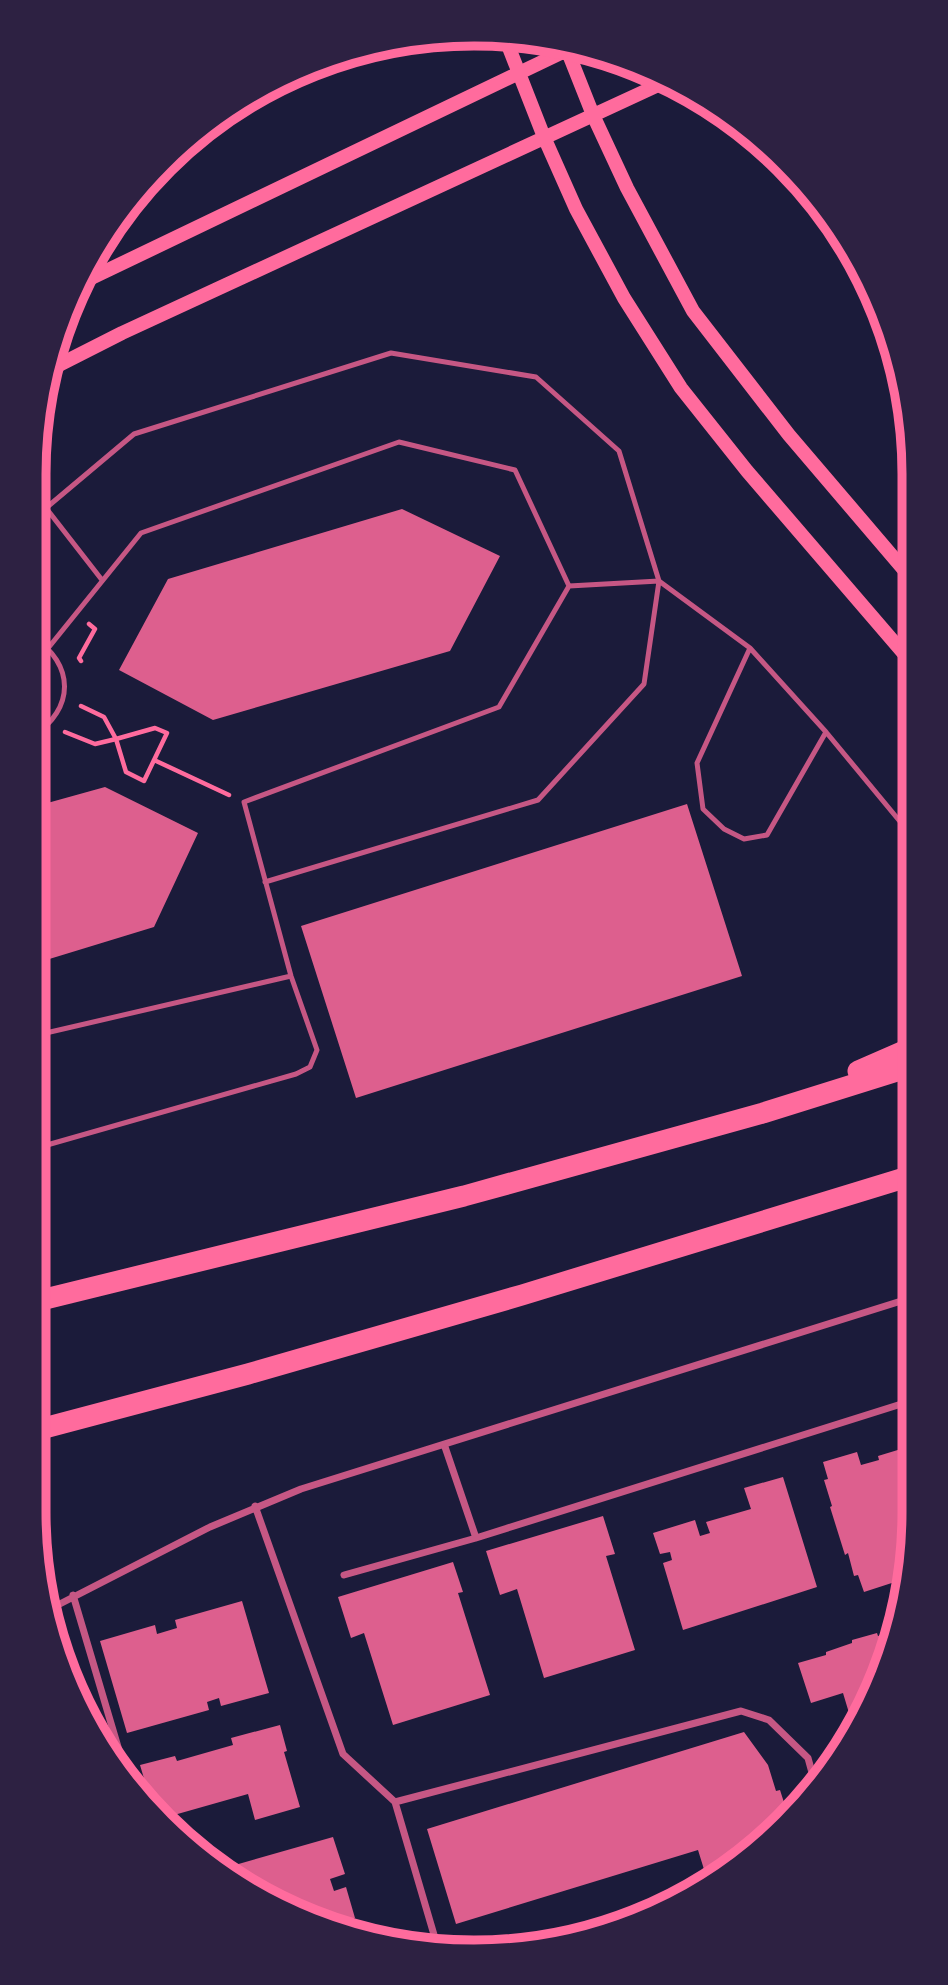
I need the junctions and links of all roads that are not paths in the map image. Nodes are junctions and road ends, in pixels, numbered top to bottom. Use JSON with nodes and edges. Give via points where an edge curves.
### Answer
{"nodes":[{"id":1,"x":509,"y":47,"type":"edge"},
{"id":2,"x":561,"y":55,"type":"edge"},
{"id":3,"x":569,"y":56,"type":"edge"},
{"id":4,"x":519,"y":74,"type":"junction"},
{"id":5,"x":655,"y":86,"type":"edge"},
{"id":6,"x":593,"y":115,"type":"junction"},
{"id":7,"x":544,"y":137,"type":"junction"},
{"id":8,"x":94,"y":277,"type":"edge"},
{"id":9,"x":60,"y":365,"type":"edge"},
{"id":10,"x":902,"y":567,"type":"edge"},
{"id":11,"x":102,"y":580,"type":"junction"},
{"id":12,"x":659,"y":581,"type":"junction"},
{"id":13,"x":569,"y":586,"type":"junction"},
{"id":14,"x":45,"y":644,"type":"edge"},
{"id":15,"x":49,"y":647,"type":"junction"},
{"id":16,"x":750,"y":648,"type":"junction"},
{"id":17,"x":902,"y":651,"type":"edge"},
{"id":18,"x":45,"y":728,"type":"edge"},
{"id":19,"x":826,"y":732,"type":"junction"},
{"id":20,"x":902,"y":824,"type":"edge"},
{"id":21,"x":265,"y":883,"type":"junction"},
{"id":22,"x":290,"y":976,"type":"junction"},
{"id":23,"x":45,"y":1033,"type":"edge"},
{"id":24,"x":902,"y":1052,"type":"edge"},
{"id":25,"x":902,"y":1069,"type":"edge"},
{"id":26,"x":763,"y":1113,"type":"junction"},
{"id":27,"x":45,"y":1146,"type":"edge"},
{"id":28,"x":902,"y":1179,"type":"edge"},
{"id":29,"x":45,"y":1298,"type":"edge"},
{"id":30,"x":902,"y":1301,"type":"edge"},
{"id":31,"x":902,"y":1404,"type":"edge"},
{"id":32,"x":45,"y":1428,"type":"edge"},
{"id":33,"x":444,"y":1444,"type":"junction"},
{"id":34,"x":255,"y":1506,"type":"junction"},
{"id":35,"x":476,"y":1538,"type":"junction"},
{"id":36,"x":344,"y":1574,"type":"dead end"},
{"id":37,"x":73,"y":1595,"type":"junction"},
{"id":38,"x":56,"y":1605,"type":"edge"},
{"id":39,"x":119,"y":1751,"type":"edge"},
{"id":40,"x":812,"y":1774,"type":"edge"},
{"id":41,"x":395,"y":1802,"type":"junction"},
{"id":42,"x":436,"y":1938,"type":"edge"}],
"edges":[{"from":1,"to":4,"type":"main road"},
{"from":2,"to":4,"type":"main road"},
{"from":3,"to":6,"type":"main road"},
{"from":4,"to":7,"type":"main road"},
{"from":4,"to":8,"type":"main road"},
{"from":5,"to":6,"type":"main road"},
{"from":6,"to":7,"type":"main road"},
{"from":6,"to":10,"type":"main road","via":[[693,311],[789,435]]},
{"from":7,"to":9,"type":"main road"},
{"from":7,"to":17,"type":"main road","via":[[624,298],[681,388]]},
{"from":11,"to":12,"type":"lane","via":[[46,508],[134,434],[391,353],[536,377],[619,451]]},
{"from":11,"to":13,"type":"lane","via":[[141,533],[399,442],[515,470]]},
{"from":11,"to":15,"type":"lane"},
{"from":12,"to":13,"type":"lane"},
{"from":12,"to":16,"type":"lane"},
{"from":12,"to":21,"type":"lane","via":[[644,684],[538,800]]},
{"from":13,"to":21,"type":"lane","via":[[499,707],[244,802]]},
{"from":14,"to":15,"type":"lane"},
{"from":15,"to":18,"type":"lane","via":[[65,679],[58,713]]},
{"from":16,"to":19,"type":"lane"},
{"from":16,"to":19,"type":"lane","via":[[697,763],[703,809],[724,829],[744,839],[767,835]]},
{"from":19,"to":20,"type":"lane"},
{"from":21,"to":22,"type":"lane"},
{"from":22,"to":23,"type":"lane"},
{"from":22,"to":27,"type":"lane","via":[[317,1050],[310,1067]]},
{"from":24,"to":26,"type":"highway"},
{"from":25,"to":26,"type":"highway"},
{"from":26,"to":29,"type":"highway","via":[[464,1196]]},
{"from":28,"to":32,"type":"highway","via":[[509,1299]]},
{"from":30,"to":33,"type":"street"},
{"from":31,"to":35,"type":"street"},
{"from":33,"to":34,"type":"street"},
{"from":33,"to":35,"type":"street"},
{"from":34,"to":37,"type":"street"},
{"from":34,"to":41,"type":"street","via":[[343,1754]]},
{"from":35,"to":36,"type":"street"},
{"from":37,"to":38,"type":"street"},
{"from":37,"to":39,"type":"street"},
{"from":40,"to":41,"type":"street","via":[[808,1758],[769,1720],[741,1711]]},
{"from":41,"to":42,"type":"street"}]}
